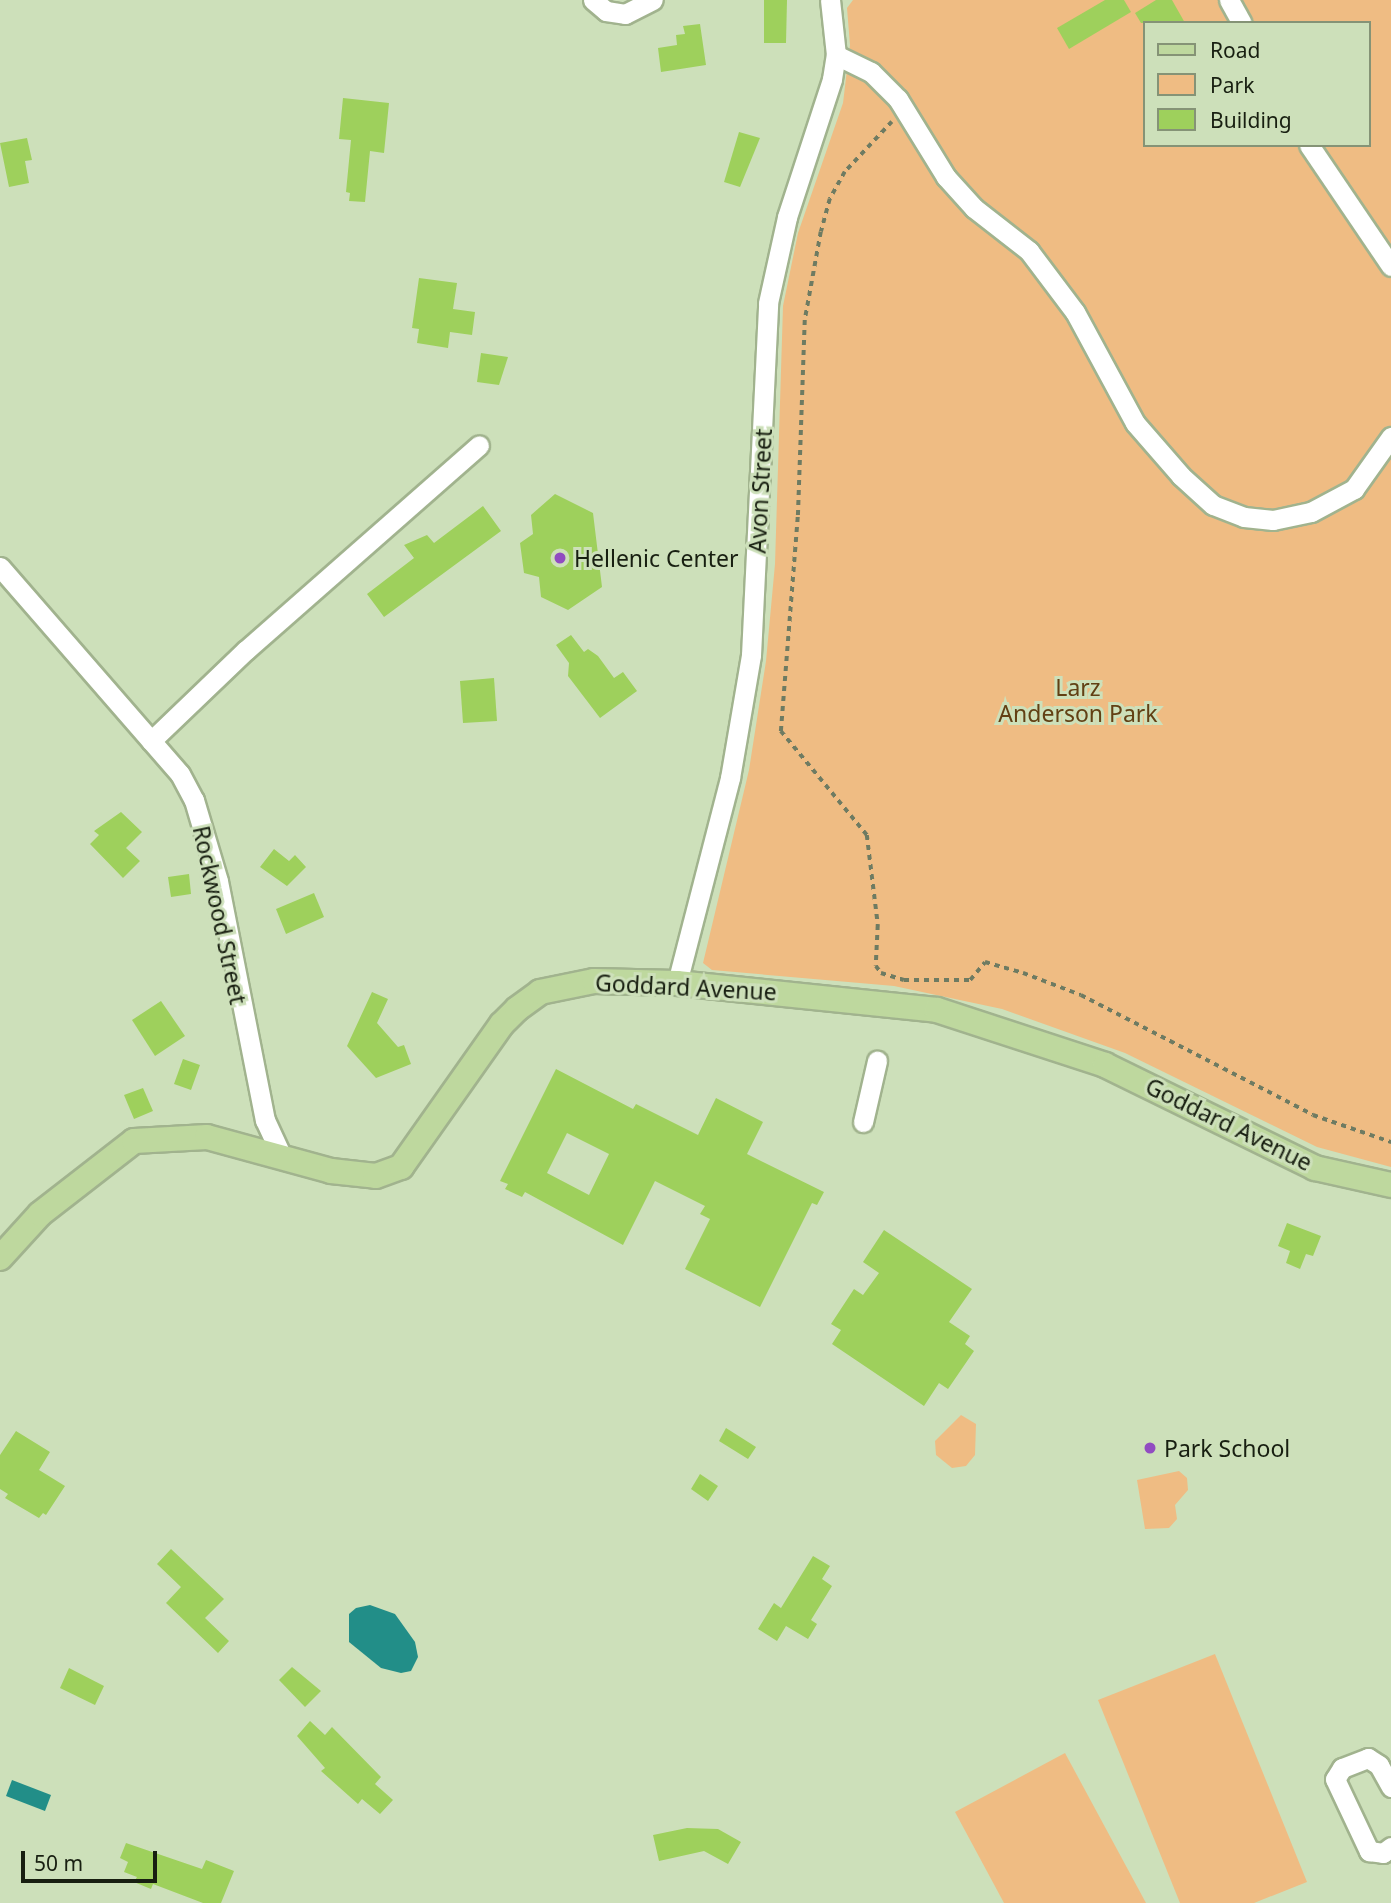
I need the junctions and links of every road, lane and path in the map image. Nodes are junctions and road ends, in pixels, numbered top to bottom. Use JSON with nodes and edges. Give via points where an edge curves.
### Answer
{"nodes":[{"id":1,"x":593,"y":0,"type":"edge"},
{"id":2,"x":653,"y":0,"type":"edge"},
{"id":3,"x":830,"y":0,"type":"edge"},
{"id":4,"x":1229,"y":0,"type":"edge"},
{"id":5,"x":1241,"y":21,"type":"edge"},
{"id":6,"x":836,"y":55,"type":"junction"},
{"id":7,"x":906,"y":113,"type":"junction"},
{"id":8,"x":1310,"y":147,"type":"edge"},
{"id":9,"x":1391,"y":266,"type":"edge"},
{"id":10,"x":1391,"y":437,"type":"edge"},
{"id":11,"x":479,"y":444,"type":"dead end"},
{"id":12,"x":0,"y":567,"type":"edge"},
{"id":13,"x":151,"y":741,"type":"junction"},
{"id":14,"x":677,"y":983,"type":"junction"},
{"id":15,"x":877,"y":1061,"type":"dead end"},
{"id":16,"x":863,"y":1122,"type":"dead end"},
{"id":17,"x":1391,"y":1142,"type":"edge"},
{"id":18,"x":283,"y":1159,"type":"junction"},
{"id":19,"x":1391,"y":1185,"type":"edge"},
{"id":20,"x":0,"y":1258,"type":"edge"},
{"id":21,"x":1391,"y":1787,"type":"edge"},
{"id":22,"x":1391,"y":1847,"type":"edge"}],
"edges":[{"from":1,"to":2,"type":"street","via":[[606,10],[625,14]]},
{"from":3,"to":6,"type":"street","name":"Avon Street"},
{"from":4,"to":5,"type":"street"},
{"from":6,"to":7,"type":"street","via":[[871,72]]},
{"from":6,"to":14,"type":"street","name":"Avon Street","via":[[787,217],[768,303],[751,655],[730,778]]},
{"from":7,"to":10,"type":"street","via":[[946,177],[974,208],[1029,251],[1050,276],[1135,423],[1181,477],[1213,505],[1244,517],[1273,520],[1311,512],[1354,489]]},
{"from":7,"to":17,"type":"path","via":[[887,126],[845,172],[830,199],[821,232],[805,320],[781,731],[867,835],[878,925],[876,966],[881,973],[904,980],[970,980],[985,962],[1023,973],[1081,995],[1313,1115]]},
{"from":8,"to":9,"type":"street"},
{"from":11,"to":13,"type":"street","via":[[256,641]]},
{"from":12,"to":13,"type":"street","name":"Rockwood Street"},
{"from":13,"to":18,"type":"street","name":"Rockwood Street","via":[[194,800],[218,881],[265,1121]]},
{"from":14,"to":18,"type":"main road","name":"Goddard Avenue","via":[[594,981],[540,992],[502,1024],[401,1167],[376,1176]]},
{"from":14,"to":19,"type":"main road","name":"Goddard Avenue","via":[[937,1010],[1105,1065],[1315,1168]]},
{"from":15,"to":16,"type":"street"},
{"from":18,"to":20,"type":"main road","name":"Goddard Avenue","via":[[207,1137],[134,1141],[40,1214]]},
{"from":21,"to":22,"type":"street","via":[[1379,1765],[1368,1758],[1342,1768],[1335,1779],[1369,1851],[1382,1853]]}]}
